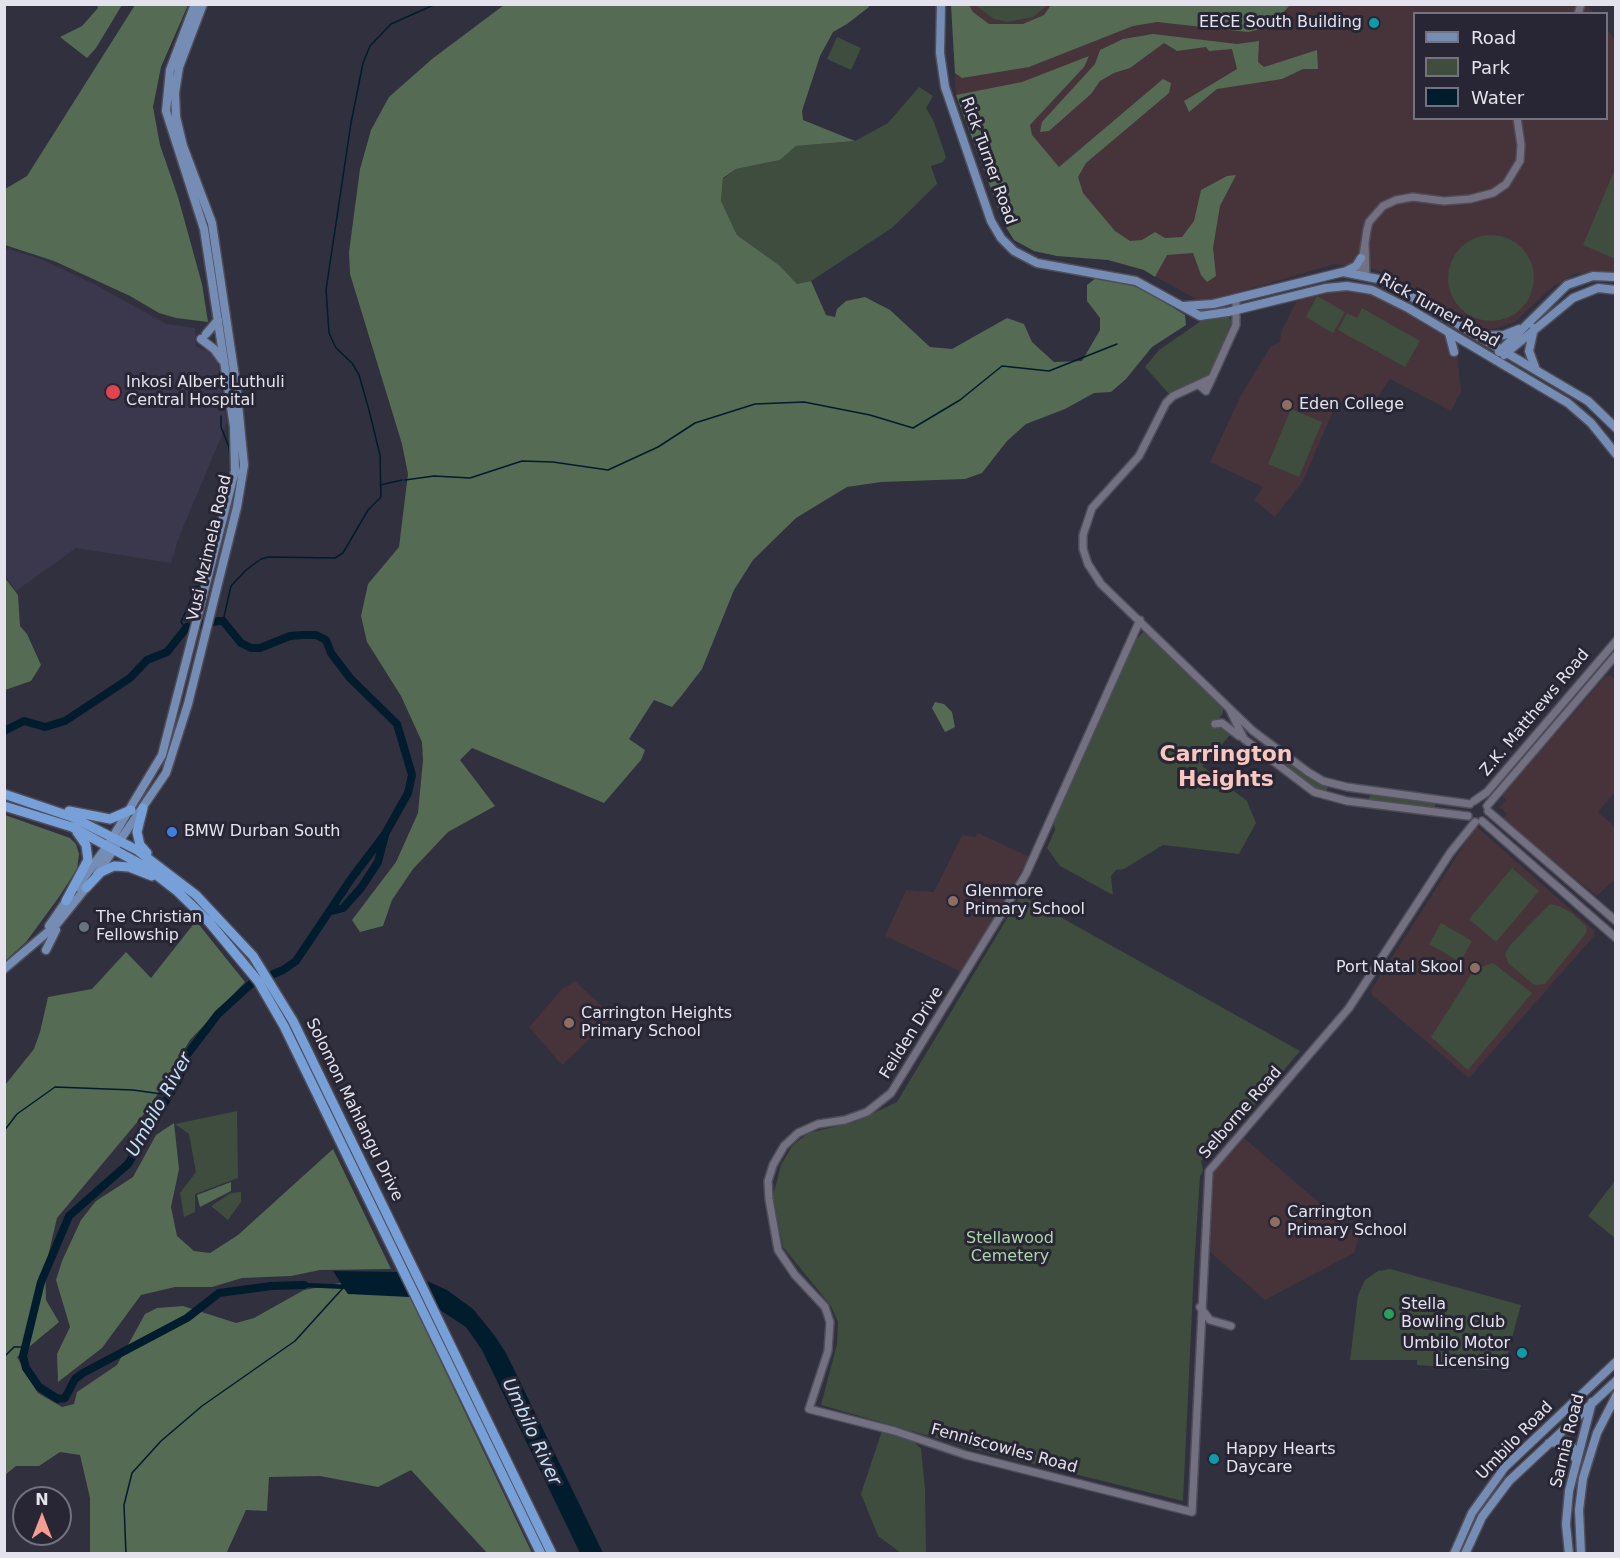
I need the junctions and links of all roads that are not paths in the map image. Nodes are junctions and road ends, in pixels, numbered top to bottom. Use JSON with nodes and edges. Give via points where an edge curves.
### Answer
{"nodes":[{"id":1,"x":195,"y":4,"type":"edge"},
{"id":2,"x":203,"y":4,"type":"edge"},
{"id":3,"x":941,"y":4,"type":"edge"},
{"id":4,"x":1516,"y":120,"type":"edge"},
{"id":5,"x":1365,"y":240,"type":"junction"},
{"id":6,"x":1361,"y":258,"type":"junction"},
{"id":7,"x":1343,"y":273,"type":"junction"},
{"id":8,"x":1362,"y":278,"type":"junction"},
{"id":9,"x":1616,"y":278,"type":"edge"},
{"id":10,"x":1347,"y":286,"type":"junction"},
{"id":11,"x":1616,"y":290,"type":"edge"},
{"id":12,"x":1383,"y":295,"type":"junction"},
{"id":13,"x":1236,"y":298,"type":"junction"},
{"id":14,"x":1183,"y":306,"type":"junction"},
{"id":15,"x":1541,"y":309,"type":"junction"},
{"id":16,"x":1238,"y":310,"type":"junction"},
{"id":17,"x":1549,"y":318,"type":"junction"},
{"id":18,"x":218,"y":320,"type":"junction"},
{"id":19,"x":1531,"y":326,"type":"junction"},
{"id":20,"x":1449,"y":333,"type":"junction"},
{"id":21,"x":1478,"y":336,"type":"junction"},
{"id":22,"x":1504,"y":351,"type":"junction"},
{"id":23,"x":1454,"y":352,"type":"dead end"},
{"id":24,"x":1496,"y":360,"type":"junction"},
{"id":25,"x":224,"y":363,"type":"junction"},
{"id":26,"x":1537,"y":371,"type":"junction"},
{"id":27,"x":1212,"y":378,"type":"junction"},
{"id":28,"x":1199,"y":385,"type":"junction"},
{"id":29,"x":1616,"y":428,"type":"edge"},
{"id":30,"x":1616,"y":454,"type":"edge"},
{"id":31,"x":1140,"y":620,"type":"junction"},
{"id":32,"x":1616,"y":641,"type":"edge"},
{"id":33,"x":1616,"y":655,"type":"edge"},
{"id":34,"x":1229,"y":708,"type":"junction"},
{"id":35,"x":1215,"y":724,"type":"dead end"},
{"id":36,"x":1244,"y":739,"type":"junction"},
{"id":37,"x":1275,"y":748,"type":"junction"},
{"id":38,"x":1268,"y":758,"type":"junction"},
{"id":39,"x":1368,"y":790,"type":"junction"},
{"id":40,"x":4,"y":794,"type":"edge"},
{"id":41,"x":1472,"y":803,"type":"junction"},
{"id":42,"x":37,"y":804,"type":"junction"},
{"id":43,"x":1366,"y":804,"type":"junction"},
{"id":44,"x":4,"y":806,"type":"edge"},
{"id":45,"x":143,"y":808,"type":"junction"},
{"id":46,"x":1488,"y":809,"type":"junction"},
{"id":47,"x":131,"y":810,"type":"junction"},
{"id":48,"x":1473,"y":819,"type":"junction"},
{"id":49,"x":72,"y":827,"type":"junction"},
{"id":50,"x":114,"y":843,"type":"junction"},
{"id":51,"x":1530,"y":848,"type":"junction"},
{"id":52,"x":1522,"y":856,"type":"junction"},
{"id":53,"x":161,"y":866,"type":"junction"},
{"id":54,"x":165,"y":882,"type":"junction"},
{"id":55,"x":1573,"y":884,"type":"junction"},
{"id":56,"x":86,"y":888,"type":"junction"},
{"id":57,"x":1564,"y":893,"type":"junction"},
{"id":58,"x":66,"y":902,"type":"junction"},
{"id":59,"x":64,"y":916,"type":"junction"},
{"id":60,"x":1616,"y":921,"type":"edge"},
{"id":61,"x":1616,"y":938,"type":"edge"},
{"id":62,"x":38,"y":941,"type":"junction"},
{"id":63,"x":28,"y":949,"type":"junction"},
{"id":64,"x":4,"y":969,"type":"edge"},
{"id":65,"x":1200,"y":1307,"type":"junction"},
{"id":66,"x":1231,"y":1326,"type":"dead end"},
{"id":67,"x":1616,"y":1362,"type":"edge"},
{"id":68,"x":1604,"y":1374,"type":"junction"},
{"id":69,"x":1616,"y":1381,"type":"edge"},
{"id":70,"x":1616,"y":1396,"type":"edge"},
{"id":71,"x":1592,"y":1401,"type":"junction"},
{"id":72,"x":809,"y":1409,"type":"joint"},
{"id":73,"x":1547,"y":1443,"type":"junction"},
{"id":74,"x":1576,"y":1461,"type":"junction"},
{"id":75,"x":1192,"y":1512,"type":"joint"},
{"id":76,"x":541,"y":1554,"type":"edge"},
{"id":77,"x":552,"y":1554,"type":"edge"},
{"id":78,"x":1454,"y":1554,"type":"edge"},
{"id":79,"x":1465,"y":1554,"type":"edge"},
{"id":80,"x":1569,"y":1554,"type":"edge"},
{"id":81,"x":1581,"y":1554,"type":"edge"}],
"edges":[{"from":1,"to":18,"type":"main road","name":"Vusi Mzimela Road","via":[[170,70],[166,111],[200,212]]},
{"from":2,"to":45,"type":"main road","name":"Vusi Mzimela Road","via":[[179,67],[176,117],[212,223],[244,465],[182,728],[166,773]]},
{"from":3,"to":14,"type":"main road","name":"Rick Turner Road","via":[[944,80],[989,215],[1001,238],[1029,260],[1124,277]]},
{"from":4,"to":5,"type":"street","via":[[1520,161],[1500,190],[1457,201],[1413,197],[1396,200],[1374,215]]},
{"from":5,"to":6,"type":"street"},
{"from":5,"to":8,"type":"street","via":[[1368,253]]},
{"from":6,"to":7,"type":"main road"},
{"from":6,"to":8,"type":"street"},
{"from":7,"to":8,"type":"main road","name":"Rick Turner Road"},
{"from":7,"to":13,"type":"main road","name":"Rick Turner Road"},
{"from":8,"to":10,"type":"main road"},
{"from":8,"to":12,"type":"main road"},
{"from":8,"to":21,"type":"main road","name":"Rick Turner Road","via":[[1395,287]]},
{"from":9,"to":15,"type":"main road","via":[[1576,280]]},
{"from":10,"to":12,"type":"main road","name":"Rick Turner Road"},
{"from":10,"to":16,"type":"main road","name":"Rick Turner Road","via":[[1315,289]]},
{"from":11,"to":17,"type":"main road","via":[[1586,291]]},
{"from":12,"to":20,"type":"main road","name":"Rick Turner Road"},
{"from":13,"to":14,"type":"main road","name":"Rick Turner Road"},
{"from":13,"to":16,"type":"street"},
{"from":14,"to":16,"type":"main road","name":"Rick Turner Road","via":[[1200,316]]},
{"from":15,"to":17,"type":"main road"},
{"from":15,"to":19,"type":"main road"},
{"from":16,"to":27,"type":"street","via":[[1236,326]]},
{"from":17,"to":19,"type":"main road"},
{"from":18,"to":25,"type":"main road","name":"Vusi Mzimela Road"},
{"from":18,"to":25,"type":"main road","via":[[203,336]]},
{"from":19,"to":21,"type":"main road","via":[[1504,335]]},
{"from":19,"to":22,"type":"main road"},
{"from":19,"to":26,"type":"main road","via":[[1529,351]]},
{"from":20,"to":23,"type":"main road"},
{"from":20,"to":24,"type":"main road","name":"Rick Turner Road"},
{"from":21,"to":22,"type":"main road","name":"Rick Turner Road"},
{"from":22,"to":24,"type":"main road"},
{"from":22,"to":26,"type":"main road","name":"Rick Turner Road"},
{"from":24,"to":30,"type":"main road","name":"Rick Turner Road","via":[[1579,411]]},
{"from":25,"to":47,"type":"main road","name":"Vusi Mzimela Road","via":[[234,427],[235,471],[162,755]]},
{"from":26,"to":29,"type":"main road","name":"Rick Turner Road","via":[[1588,401]]},
{"from":27,"to":28,"type":"street"},
{"from":27,"to":28,"type":"street","via":[[1206,391]]},
{"from":28,"to":31,"type":"street","via":[[1166,403],[1139,456],[1096,501],[1086,521],[1083,549],[1091,570]]},
{"from":31,"to":34,"type":"street"},
{"from":31,"to":72,"type":"street","name":"Feilden Drive","via":[[1026,874],[897,1083],[883,1101],[867,1112],[798,1133],[784,1146],[773,1165],[768,1181],[778,1250],[825,1308],[830,1322],[828,1351]]},
{"from":32,"to":41,"type":"street","name":"Z.K. Matthews Road","via":[[1491,788]]},
{"from":33,"to":46,"type":"street","name":"Z.K. Matthews Road"},
{"from":34,"to":36,"type":"street"},
{"from":34,"to":37,"type":"street"},
{"from":35,"to":36,"type":"street","via":[[1224,724]]},
{"from":36,"to":38,"type":"street"},
{"from":37,"to":38,"type":"street"},
{"from":37,"to":39,"type":"street","via":[[1323,780]]},
{"from":38,"to":43,"type":"street","via":[[1314,792]]},
{"from":39,"to":41,"type":"street"},
{"from":39,"to":43,"type":"street"},
{"from":40,"to":42,"type":"highway","name":"Solomon Mahlangu Drive"},
{"from":41,"to":46,"type":"street","via":[[1482,802]]},
{"from":41,"to":48,"type":"street"},
{"from":42,"to":47,"type":"highway","via":[[103,819],[118,818]]},
{"from":42,"to":50,"type":"highway","name":"Solomon Mahlangu Drive"},
{"from":43,"to":48,"type":"street"},
{"from":44,"to":49,"type":"highway","name":"Solomon Mahlangu Drive"},
{"from":45,"to":50,"type":"main road","name":"Vusi Mzimela Road"},
{"from":45,"to":53,"type":"highway","via":[[138,838]]},
{"from":46,"to":48,"type":"street","name":"Z.K. Matthews Road"},
{"from":46,"to":51,"type":"street"},
{"from":47,"to":50,"type":"main road","name":"Vusi Mzimela Road"},
{"from":48,"to":52,"type":"street"},
{"from":48,"to":65,"type":"street","name":"Selborne Road","via":[[1349,1008],[1209,1171]]},
{"from":49,"to":50,"type":"highway","name":"Solomon Mahlangu Drive"},
{"from":49,"to":58,"type":"highway","via":[[84,840],[88,856]]},
{"from":50,"to":53,"type":"highway","name":"Solomon Mahlangu Drive"},
{"from":50,"to":54,"type":"highway","name":"Solomon Mahlangu Drive"},
{"from":50,"to":56,"type":"main road"},
{"from":50,"to":58,"type":"main road"},
{"from":51,"to":52,"type":"street"},
{"from":51,"to":55,"type":"street"},
{"from":52,"to":57,"type":"street"},
{"from":53,"to":77,"type":"highway","name":"Solomon Mahlangu Drive","via":[[204,901],[268,977],[435,1309]]},
{"from":54,"to":56,"type":"highway","via":[[129,867],[114,866],[101,872]]},
{"from":54,"to":76,"type":"highway","name":"Solomon Mahlangu Drive","via":[[232,947],[284,1026]]},
{"from":55,"to":57,"type":"street"},
{"from":55,"to":60,"type":"street"},
{"from":56,"to":59,"type":"main road"},
{"from":57,"to":61,"type":"street"},
{"from":58,"to":62,"type":"main road"},
{"from":59,"to":62,"type":"main road"},
{"from":59,"to":63,"type":"main road","via":[[46,952]]},
{"from":62,"to":63,"type":"main road"},
{"from":63,"to":64,"type":"main road"},
{"from":65,"to":66,"type":"street","via":[[1210,1320]]},
{"from":65,"to":75,"type":"street","name":"Selborne Road"},
{"from":67,"to":68,"type":"main road","name":"Umbilo Road"},
{"from":68,"to":71,"type":"main road","name":"Sarnia Road"},
{"from":68,"to":78,"type":"main road","name":"Umbilo Road","via":[[1505,1467],[1472,1513]]},
{"from":69,"to":71,"type":"main road","name":"Umbilo Road"},
{"from":70,"to":81,"type":"main road","name":"Sarnia Road","via":[[1597,1433],[1583,1478],[1579,1510]]},
{"from":71,"to":73,"type":"main road","name":"Umbilo Road"},
{"from":71,"to":74,"type":"main road","name":"Sarnia Road"},
{"from":72,"to":75,"type":"street","name":"Fenniscowles Road","via":[[895,1431],[966,1455]]},
{"from":73,"to":74,"type":"main road","via":[[1567,1441]]},
{"from":73,"to":79,"type":"main road","name":"Umbilo Road","via":[[1497,1495]]},
{"from":74,"to":80,"type":"main road","name":"Sarnia Road","via":[[1567,1510]]}]}
